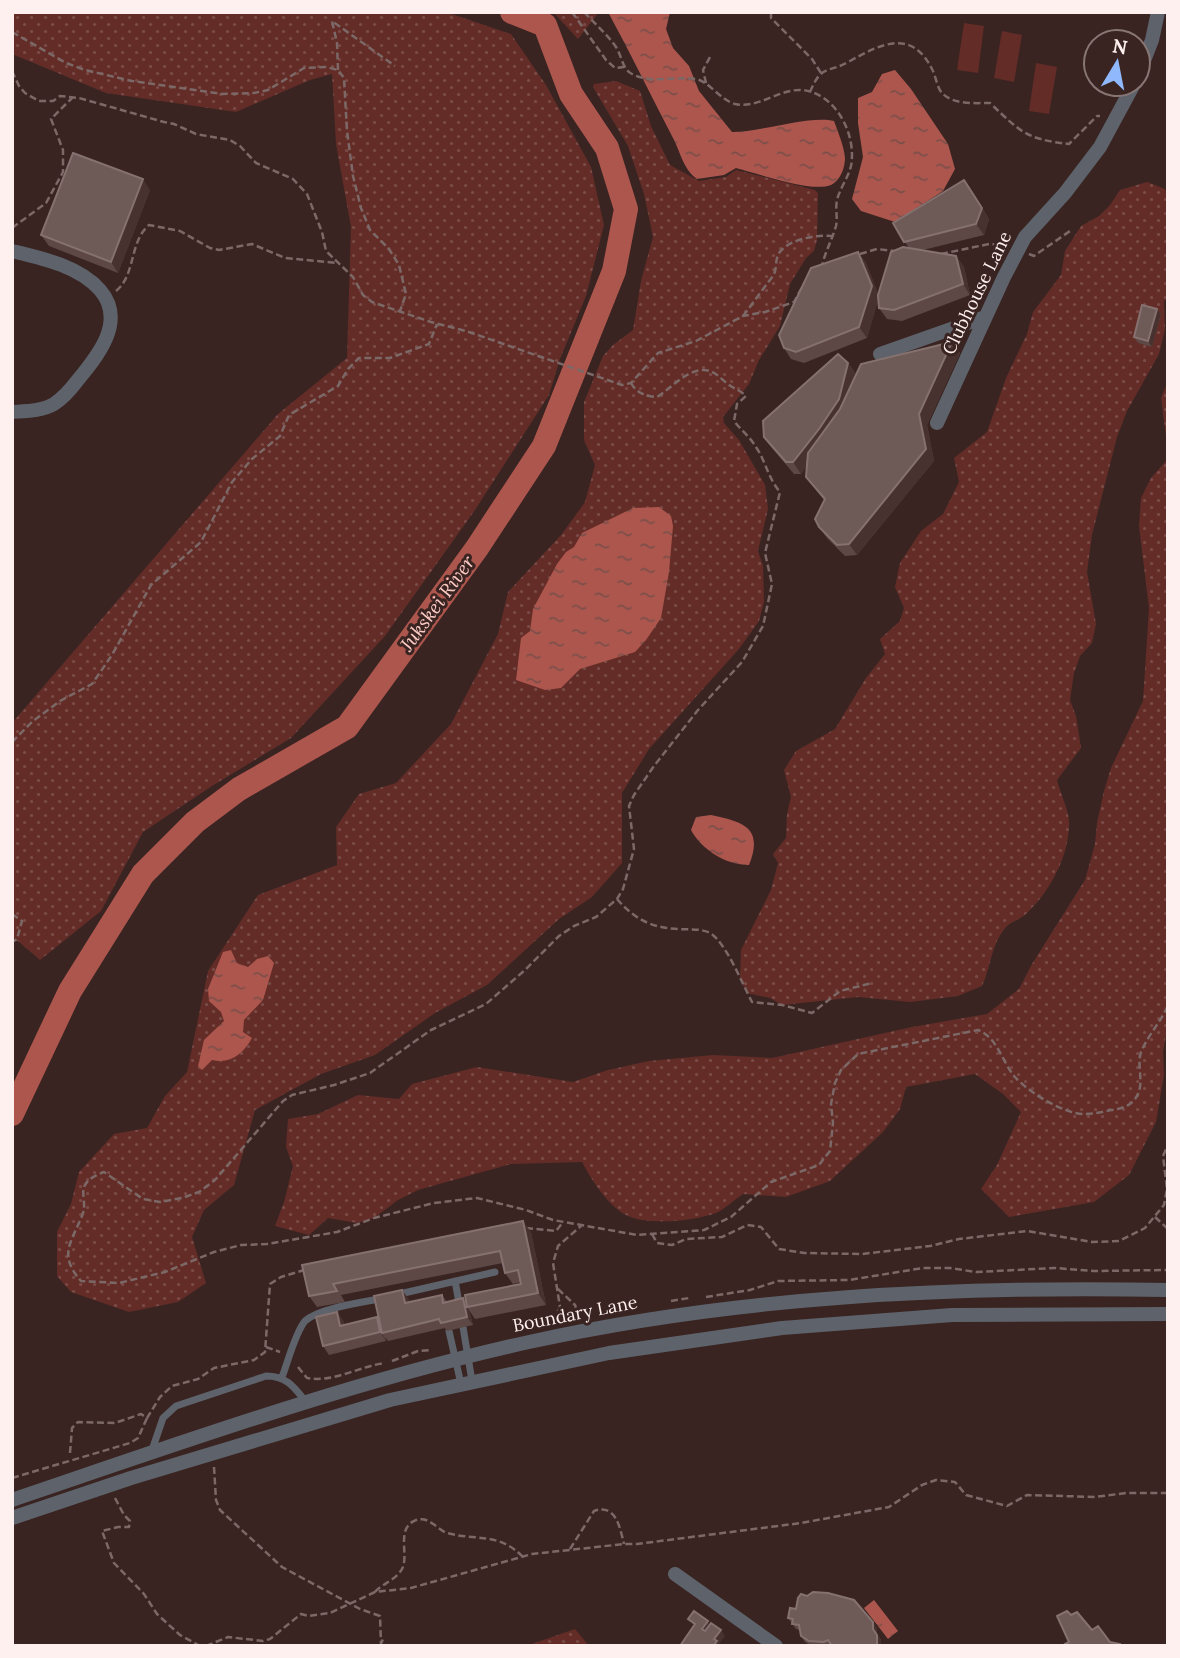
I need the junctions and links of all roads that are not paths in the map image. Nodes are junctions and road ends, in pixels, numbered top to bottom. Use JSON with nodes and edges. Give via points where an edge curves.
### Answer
{"nodes":[{"id":1,"x":1158,"y":14,"type":"edge"},
{"id":2,"x":1152,"y":40,"type":"edge"},
{"id":3,"x":1127,"y":98,"type":"edge"},
{"id":4,"x":12,"y":251,"type":"edge"},
{"id":5,"x":985,"y":317,"type":"junction"},
{"id":6,"x":880,"y":354,"type":"dead end"},
{"id":7,"x":12,"y":412,"type":"edge"},
{"id":8,"x":937,"y":424,"type":"dead end"},
{"id":9,"x":495,"y":1272,"type":"dead end"},
{"id":10,"x":455,"y":1281,"type":"junction"},
{"id":11,"x":439,"y":1285,"type":"junction"},
{"id":12,"x":1168,"y":1290,"type":"edge"},
{"id":13,"x":441,"y":1294,"type":"edge"},
{"id":14,"x":460,"y":1309,"type":"edge"},
{"id":15,"x":1168,"y":1314,"type":"edge"},
{"id":16,"x":463,"y":1327,"type":"edge"},
{"id":17,"x":449,"y":1331,"type":"edge"},
{"id":18,"x":462,"y":1358,"type":"junction"},
{"id":19,"x":282,"y":1377,"type":"junction"},
{"id":20,"x":467,"y":1382,"type":"junction"},
{"id":21,"x":306,"y":1402,"type":"junction"},
{"id":22,"x":151,"y":1453,"type":"junction"},
{"id":23,"x":12,"y":1500,"type":"edge"},
{"id":24,"x":12,"y":1518,"type":"edge"},
{"id":25,"x":675,"y":1574,"type":"dead end"},
{"id":26,"x":776,"y":1646,"type":"edge"}],
"edges":[{"from":1,"to":2,"type":"street"},
{"from":3,"to":5,"type":"street","name":"Clubhouse Lane","via":[[1082,172],[1018,250]]},
{"from":4,"to":7,"type":"street","via":[[40,258],[93,284],[105,297],[110,316],[102,349],[54,404]]},
{"from":5,"to":6,"type":"street"},
{"from":5,"to":8,"type":"street","name":"Clubhouse Lane"},
{"from":9,"to":10,"type":"lane"},
{"from":10,"to":11,"type":"lane"},
{"from":10,"to":14,"type":"lane"},
{"from":11,"to":13,"type":"lane"},
{"from":11,"to":19,"type":"lane","via":[[312,1317],[300,1330]]},
{"from":12,"to":18,"type":"street","name":"Boundary Lane","via":[[865,1295],[648,1320]]},
{"from":15,"to":20,"type":"street","via":[[952,1315],[782,1328],[609,1353]]},
{"from":16,"to":18,"type":"lane"},
{"from":17,"to":18,"type":"lane"},
{"from":18,"to":20,"type":"lane"},
{"from":18,"to":20,"type":"lane"},
{"from":18,"to":21,"type":"street","name":"Boundary Lane"},
{"from":19,"to":21,"type":"lane"},
{"from":19,"to":22,"type":"lane","via":[[267,1376],[176,1406],[163,1418]]},
{"from":20,"to":24,"type":"street","via":[[131,1478]]},
{"from":21,"to":22,"type":"street","name":"Boundary Lane"},
{"from":22,"to":23,"type":"street","name":"Boundary Lane"},
{"from":25,"to":26,"type":"street"}]}
